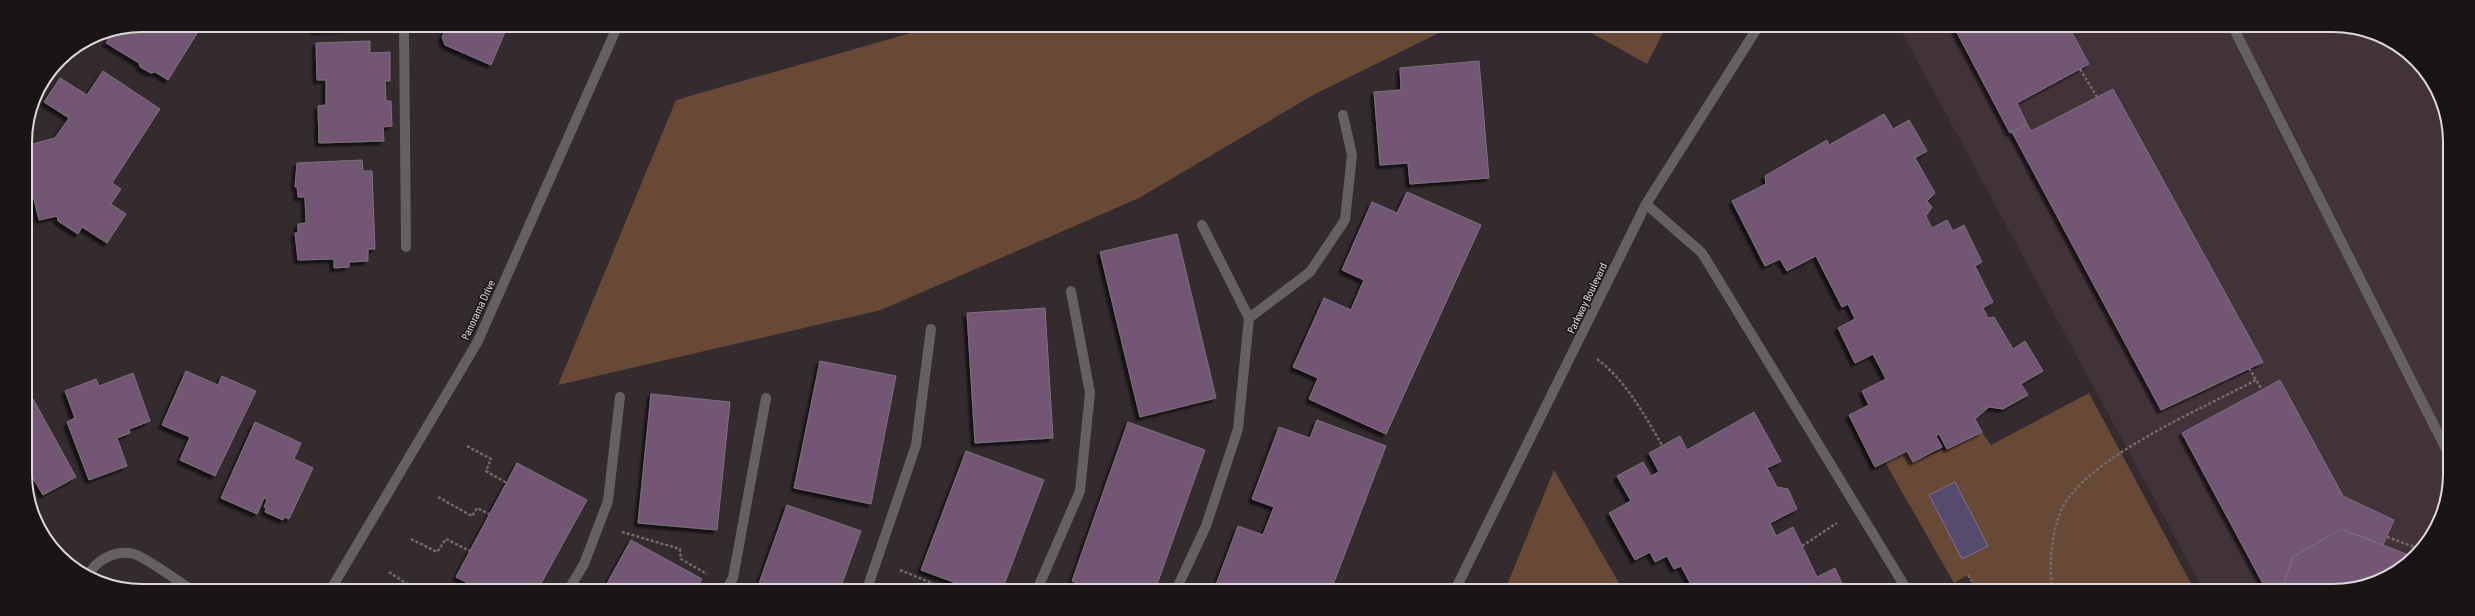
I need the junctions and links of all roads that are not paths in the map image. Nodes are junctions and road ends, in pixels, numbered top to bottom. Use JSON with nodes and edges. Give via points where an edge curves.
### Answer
{"nodes":[{"id":1,"x":404,"y":32,"type":"edge"},
{"id":2,"x":615,"y":32,"type":"edge"},
{"id":3,"x":1755,"y":32,"type":"edge"},
{"id":4,"x":2235,"y":32,"type":"edge"},
{"id":5,"x":1343,"y":115,"type":"dead end"},
{"id":6,"x":1646,"y":204,"type":"junction"},
{"id":7,"x":1202,"y":225,"type":"dead end"},
{"id":8,"x":406,"y":246,"type":"dead end"},
{"id":9,"x":1071,"y":291,"type":"dead end"},
{"id":10,"x":1249,"y":318,"type":"junction"},
{"id":11,"x":931,"y":329,"type":"dead end"},
{"id":12,"x":620,"y":397,"type":"dead end"},
{"id":13,"x":766,"y":398,"type":"dead end"},
{"id":14,"x":2443,"y":443,"type":"edge"},
{"id":15,"x":92,"y":572,"type":"edge"},
{"id":16,"x":182,"y":584,"type":"edge"},
{"id":17,"x":334,"y":584,"type":"edge"},
{"id":18,"x":571,"y":584,"type":"edge"},
{"id":19,"x":730,"y":584,"type":"edge"},
{"id":20,"x":869,"y":584,"type":"edge"},
{"id":21,"x":1041,"y":584,"type":"edge"},
{"id":22,"x":1179,"y":584,"type":"edge"},
{"id":23,"x":1458,"y":584,"type":"edge"},
{"id":24,"x":1903,"y":584,"type":"edge"}],
"edges":[{"from":1,"to":8,"type":"street"},
{"from":2,"to":17,"type":"street","name":"Panorama Drive","via":[[478,341]]},
{"from":3,"to":6,"type":"street","name":"Parkway Boulevard"},
{"from":4,"to":14,"type":"street"},
{"from":5,"to":10,"type":"street","via":[[1352,156],[1345,220],[1310,272]]},
{"from":6,"to":23,"type":"street","name":"Parkway Boulevard"},
{"from":6,"to":24,"type":"street","via":[[1702,254]]},
{"from":7,"to":10,"type":"street"},
{"from":9,"to":21,"type":"street","via":[[1090,393],[1080,491]]},
{"from":10,"to":22,"type":"street","via":[[1238,429],[1206,526]]},
{"from":11,"to":20,"type":"street","via":[[916,445]]},
{"from":12,"to":18,"type":"street","via":[[608,501],[584,564]]},
{"from":13,"to":19,"type":"street","via":[[734,578]]},
{"from":15,"to":16,"type":"street","via":[[99,562],[112,554],[134,554]]}]}
